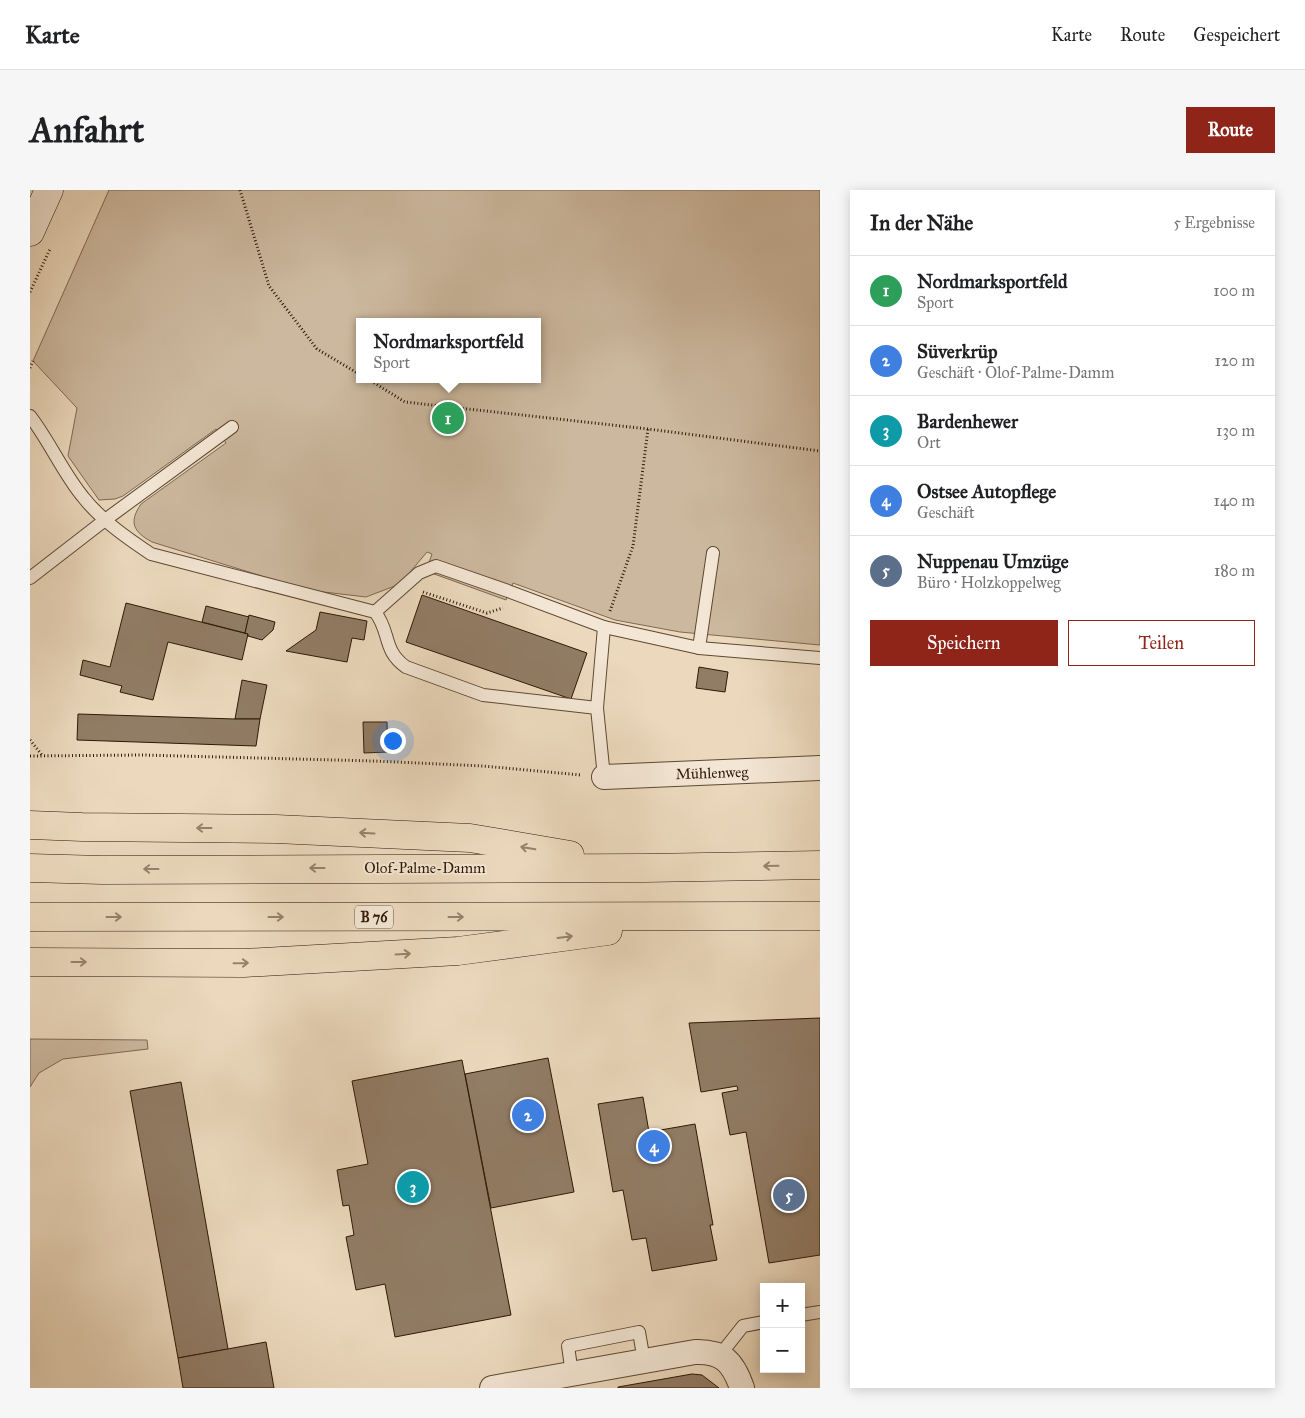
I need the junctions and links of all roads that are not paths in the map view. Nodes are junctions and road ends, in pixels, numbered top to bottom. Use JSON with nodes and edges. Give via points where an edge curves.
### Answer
{"nodes":[{"id":1,"x":49,"y":190,"type":"edge"},
{"id":2,"x":30,"y":232,"type":"edge"},
{"id":3,"x":30,"y":416,"type":"edge"},
{"id":4,"x":232,"y":427,"type":"dead end"},
{"id":5,"x":105,"y":520,"type":"junction"},
{"id":6,"x":713,"y":553,"type":"dead end"},
{"id":7,"x":30,"y":578,"type":"edge"},
{"id":8,"x":375,"y":612,"type":"junction"},
{"id":9,"x":604,"y":627,"type":"junction"},
{"id":10,"x":699,"y":648,"type":"junction"},
{"id":11,"x":820,"y":658,"type":"edge"},
{"id":12,"x":597,"y":708,"type":"junction"},
{"id":13,"x":820,"y":768,"type":"edge"},
{"id":14,"x":604,"y":777,"type":"joint"},
{"id":15,"x":30,"y":825,"type":"edge"},
{"id":16,"x":820,"y":865,"type":"edge"},
{"id":17,"x":30,"y":868,"type":"edge"},
{"id":18,"x":645,"y":868,"type":"junction"},
{"id":19,"x":820,"y":916,"type":"edge"},
{"id":20,"x":30,"y":917,"type":"edge"},
{"id":21,"x":719,"y":917,"type":"junction"},
{"id":22,"x":30,"y":962,"type":"edge"},
{"id":23,"x":820,"y":1312,"type":"edge"},
{"id":24,"x":805,"y":1314,"type":"edge"},
{"id":25,"x":760,"y":1323,"type":"edge"},
{"id":26,"x":720,"y":1355,"type":"junction"},
{"id":27,"x":492,"y":1388,"type":"edge"},
{"id":28,"x":742,"y":1388,"type":"edge"}],
"edges":[{"from":1,"to":2,"type":"main road"},
{"from":3,"to":5,"type":"lane","via":[[83,497]]},
{"from":4,"to":5,"type":"lane"},
{"from":5,"to":7,"type":"lane"},
{"from":5,"to":8,"type":"lane","via":[[151,554]]},
{"from":6,"to":10,"type":"lane"},
{"from":8,"to":9,"type":"lane","via":[[419,573],[436,566]]},
{"from":8,"to":12,"type":"lane","via":[[383,626],[388,647],[406,667],[483,695]]},
{"from":9,"to":10,"type":"lane"},
{"from":9,"to":12,"type":"lane"},
{"from":10,"to":11,"type":"lane"},
{"from":12,"to":14,"type":"lane"},
{"from":13,"to":14,"type":"street","name":"Mühlenweg"},
{"from":18,"to":15,"type":"highway","one_way":true,"via":[[470,838],[276,829]]},
{"from":16,"to":18,"type":"highway","name":"Olof-Palme-Damm","one_way":true},
{"from":18,"to":17,"type":"highway","name":"Olof-Palme-Damm","one_way":true},
{"from":19,"to":21,"type":"highway","number":"B 76"},
{"from":20,"to":21,"type":"highway","number":"B 76","one_way":true},
{"from":22,"to":21,"type":"highway","one_way":true,"via":[[244,963],[458,950]]},
{"from":23,"to":24,"type":"lane"},
{"from":25,"to":26,"type":"lane","via":[[743,1326]]},
{"from":26,"to":27,"type":"street","via":[[694,1352]]},
{"from":26,"to":28,"type":"street","via":[[737,1372]]}]}
